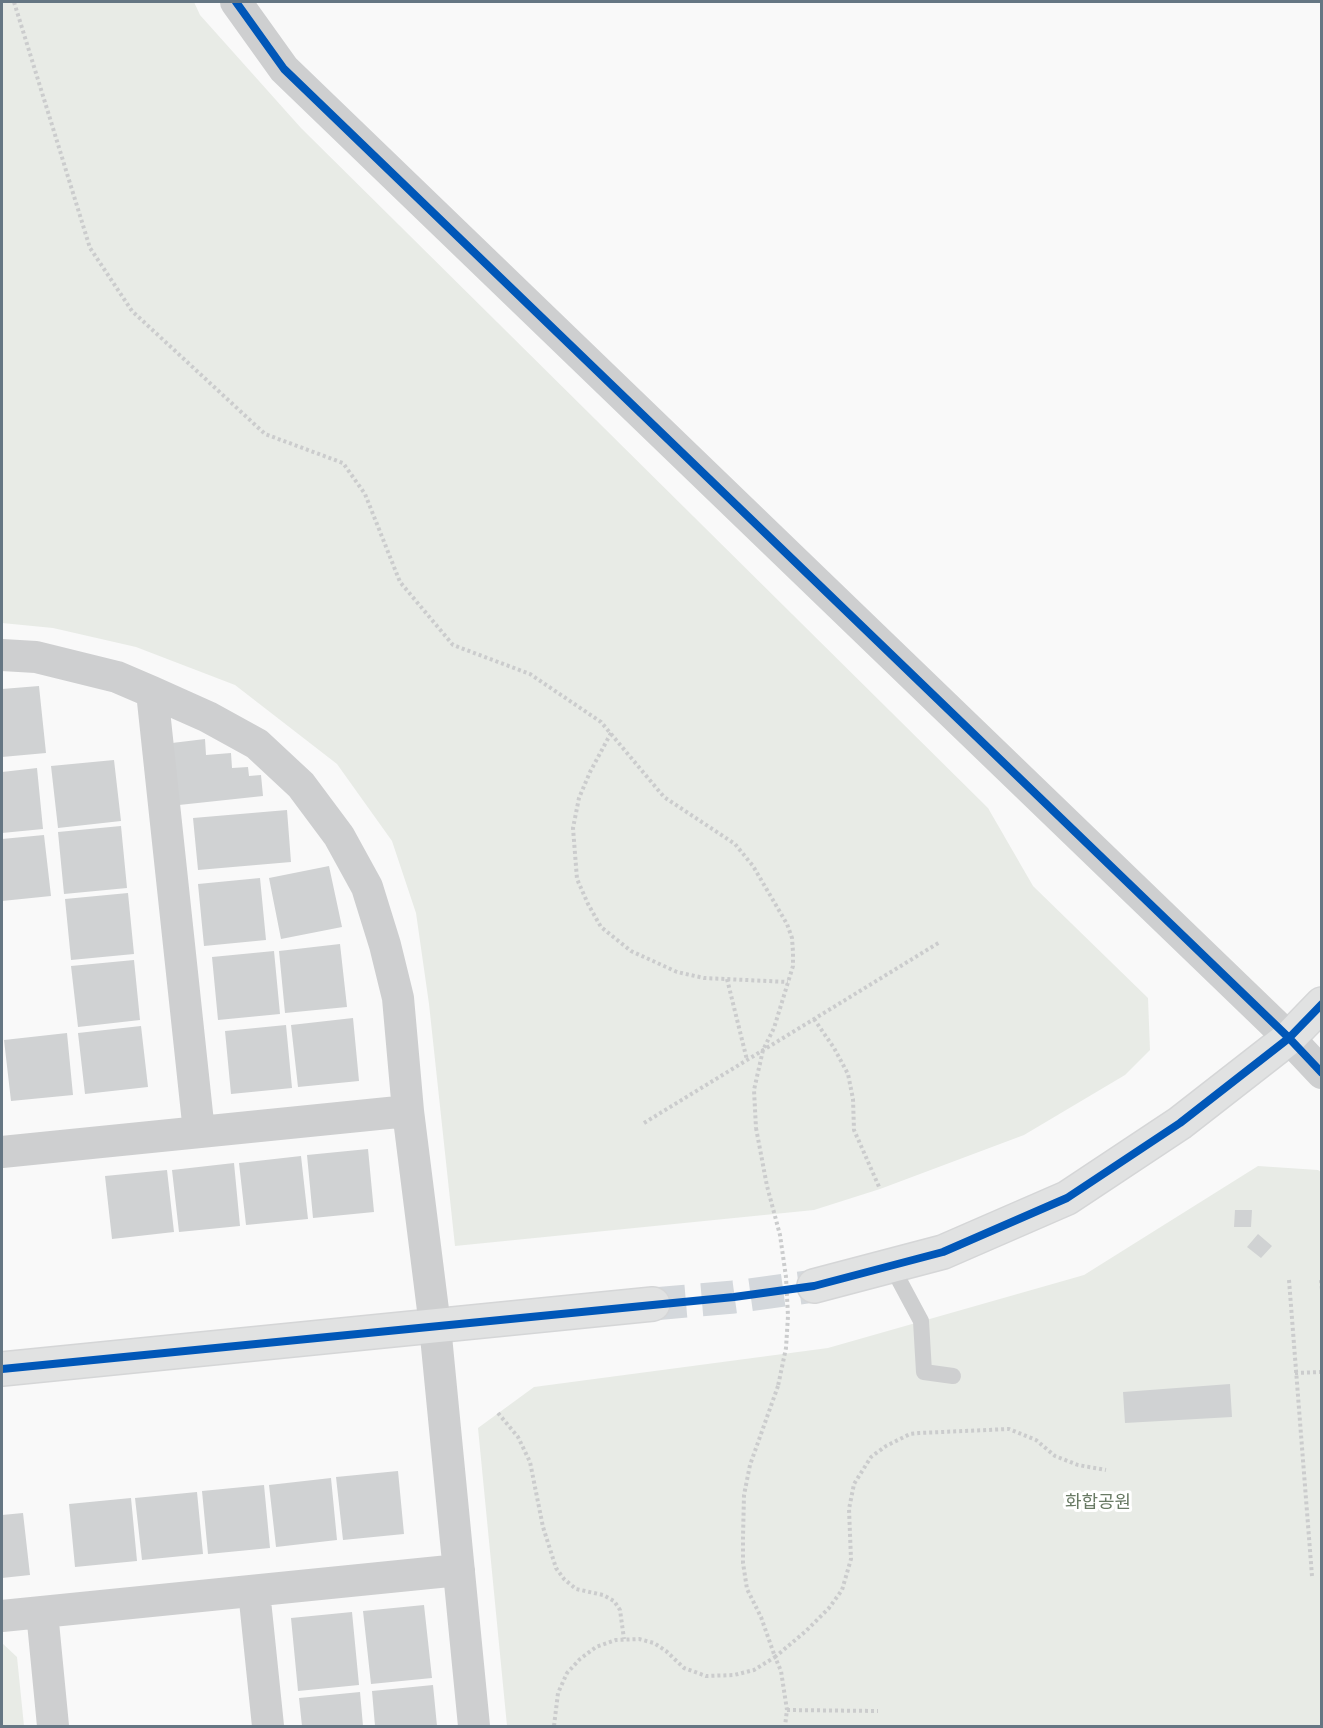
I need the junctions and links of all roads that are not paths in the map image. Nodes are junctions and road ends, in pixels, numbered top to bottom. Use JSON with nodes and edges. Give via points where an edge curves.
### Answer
{"nodes":[{"id":1,"x":236,"y":2,"type":"edge"},
{"id":2,"x":2,"y":655,"type":"edge"},
{"id":3,"x":152,"y":692,"type":"junction"},
{"id":4,"x":1322,"y":1005,"type":"edge"},
{"id":5,"x":1289,"y":1038,"type":"junction"},
{"id":6,"x":1322,"y":1073,"type":"edge"},
{"id":7,"x":408,"y":1111,"type":"junction"},
{"id":8,"x":199,"y":1132,"type":"junction"},
{"id":9,"x":2,"y":1152,"type":"edge"},
{"id":10,"x":891,"y":1266,"type":"junction"},
{"id":11,"x":813,"y":1286,"type":"tunnel mouth"},
{"id":12,"x":653,"y":1304,"type":"tunnel mouth"},
{"id":13,"x":435,"y":1326,"type":"junction"},
{"id":14,"x":2,"y":1369,"type":"edge"},
{"id":15,"x":953,"y":1376,"type":"dead end"},
{"id":16,"x":459,"y":1570,"type":"junction"},
{"id":17,"x":254,"y":1591,"type":"junction"},
{"id":18,"x":42,"y":1612,"type":"junction"},
{"id":19,"x":2,"y":1616,"type":"edge"},
{"id":20,"x":53,"y":1726,"type":"edge"},
{"id":21,"x":268,"y":1726,"type":"edge"},
{"id":22,"x":474,"y":1726,"type":"edge"}],
"edges":[{"from":1,"to":5,"type":"street","via":[[284,69]]},
{"from":2,"to":3,"type":"street","via":[[36,657],[117,677]]},
{"from":3,"to":7,"type":"street","via":[[257,744],[301,785],[339,836],[367,886],[386,945],[398,998]]},
{"from":3,"to":8,"type":"street"},
{"from":4,"to":5,"type":"street"},
{"from":5,"to":6,"type":"street"},
{"from":5,"to":10,"type":"street","via":[[1179,1123],[1066,1198],[943,1252]]},
{"from":7,"to":8,"type":"street"},
{"from":7,"to":13,"type":"street"},
{"from":8,"to":9,"type":"street"},
{"from":10,"to":11,"type":"street"},
{"from":10,"to":15,"type":"lane","via":[[921,1321],[924,1372]]},
{"from":12,"to":13,"type":"street"},
{"from":13,"to":14,"type":"street"},
{"from":13,"to":16,"type":"street"},
{"from":16,"to":17,"type":"street"},
{"from":16,"to":22,"type":"street"},
{"from":17,"to":18,"type":"street"},
{"from":17,"to":21,"type":"street"},
{"from":18,"to":19,"type":"street"},
{"from":18,"to":20,"type":"street"}]}
